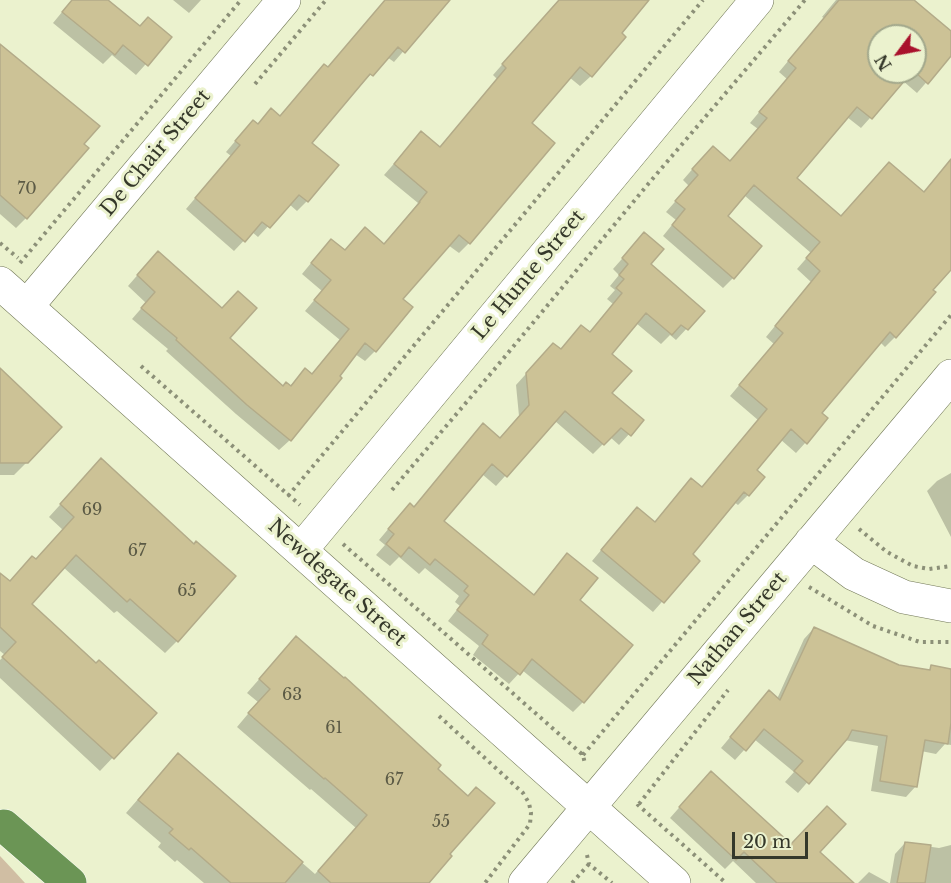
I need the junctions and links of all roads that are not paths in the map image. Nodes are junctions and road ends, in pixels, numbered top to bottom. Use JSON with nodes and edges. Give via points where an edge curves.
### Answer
{"nodes":[{"id":1,"x":284,"y":0,"type":"edge"},
{"id":2,"x":757,"y":0,"type":"edge"},
{"id":3,"x":8,"y":276,"type":"edge"},
{"id":4,"x":37,"y":295,"type":"junction"},
{"id":5,"x":951,"y":376,"type":"edge"},
{"id":6,"x":811,"y":542,"type":"junction"},
{"id":7,"x":301,"y":550,"type":"junction"},
{"id":8,"x":951,"y":606,"type":"edge"},
{"id":9,"x":589,"y":807,"type":"junction"},
{"id":10,"x":2,"y":824,"type":"edge"},
{"id":11,"x":56,"y":883,"type":"edge"},
{"id":12,"x":70,"y":883,"type":"edge"},
{"id":13,"x":525,"y":883,"type":"edge"},
{"id":14,"x":674,"y":883,"type":"edge"}],
"edges":[{"from":1,"to":4,"type":"street","name":"De Chair Street"},
{"from":2,"to":7,"type":"street","name":"Le Hunte Street"},
{"from":3,"to":4,"type":"street","name":"Newdegate Street"},
{"from":4,"to":7,"type":"street","name":"Newdegate Street"},
{"from":5,"to":6,"type":"street","name":"Nathan Street"},
{"from":6,"to":8,"type":"street","via":[[854,574],[903,597]]},
{"from":6,"to":9,"type":"street","name":"Nathan Street"},
{"from":7,"to":9,"type":"street","name":"Newdegate Street"},
{"from":9,"to":13,"type":"street","name":"Nathan Street"},
{"from":9,"to":14,"type":"street","name":"Newdegate Street"},
{"from":10,"to":11,"type":"highway"},
{"from":10,"to":12,"type":"highway"}]}
